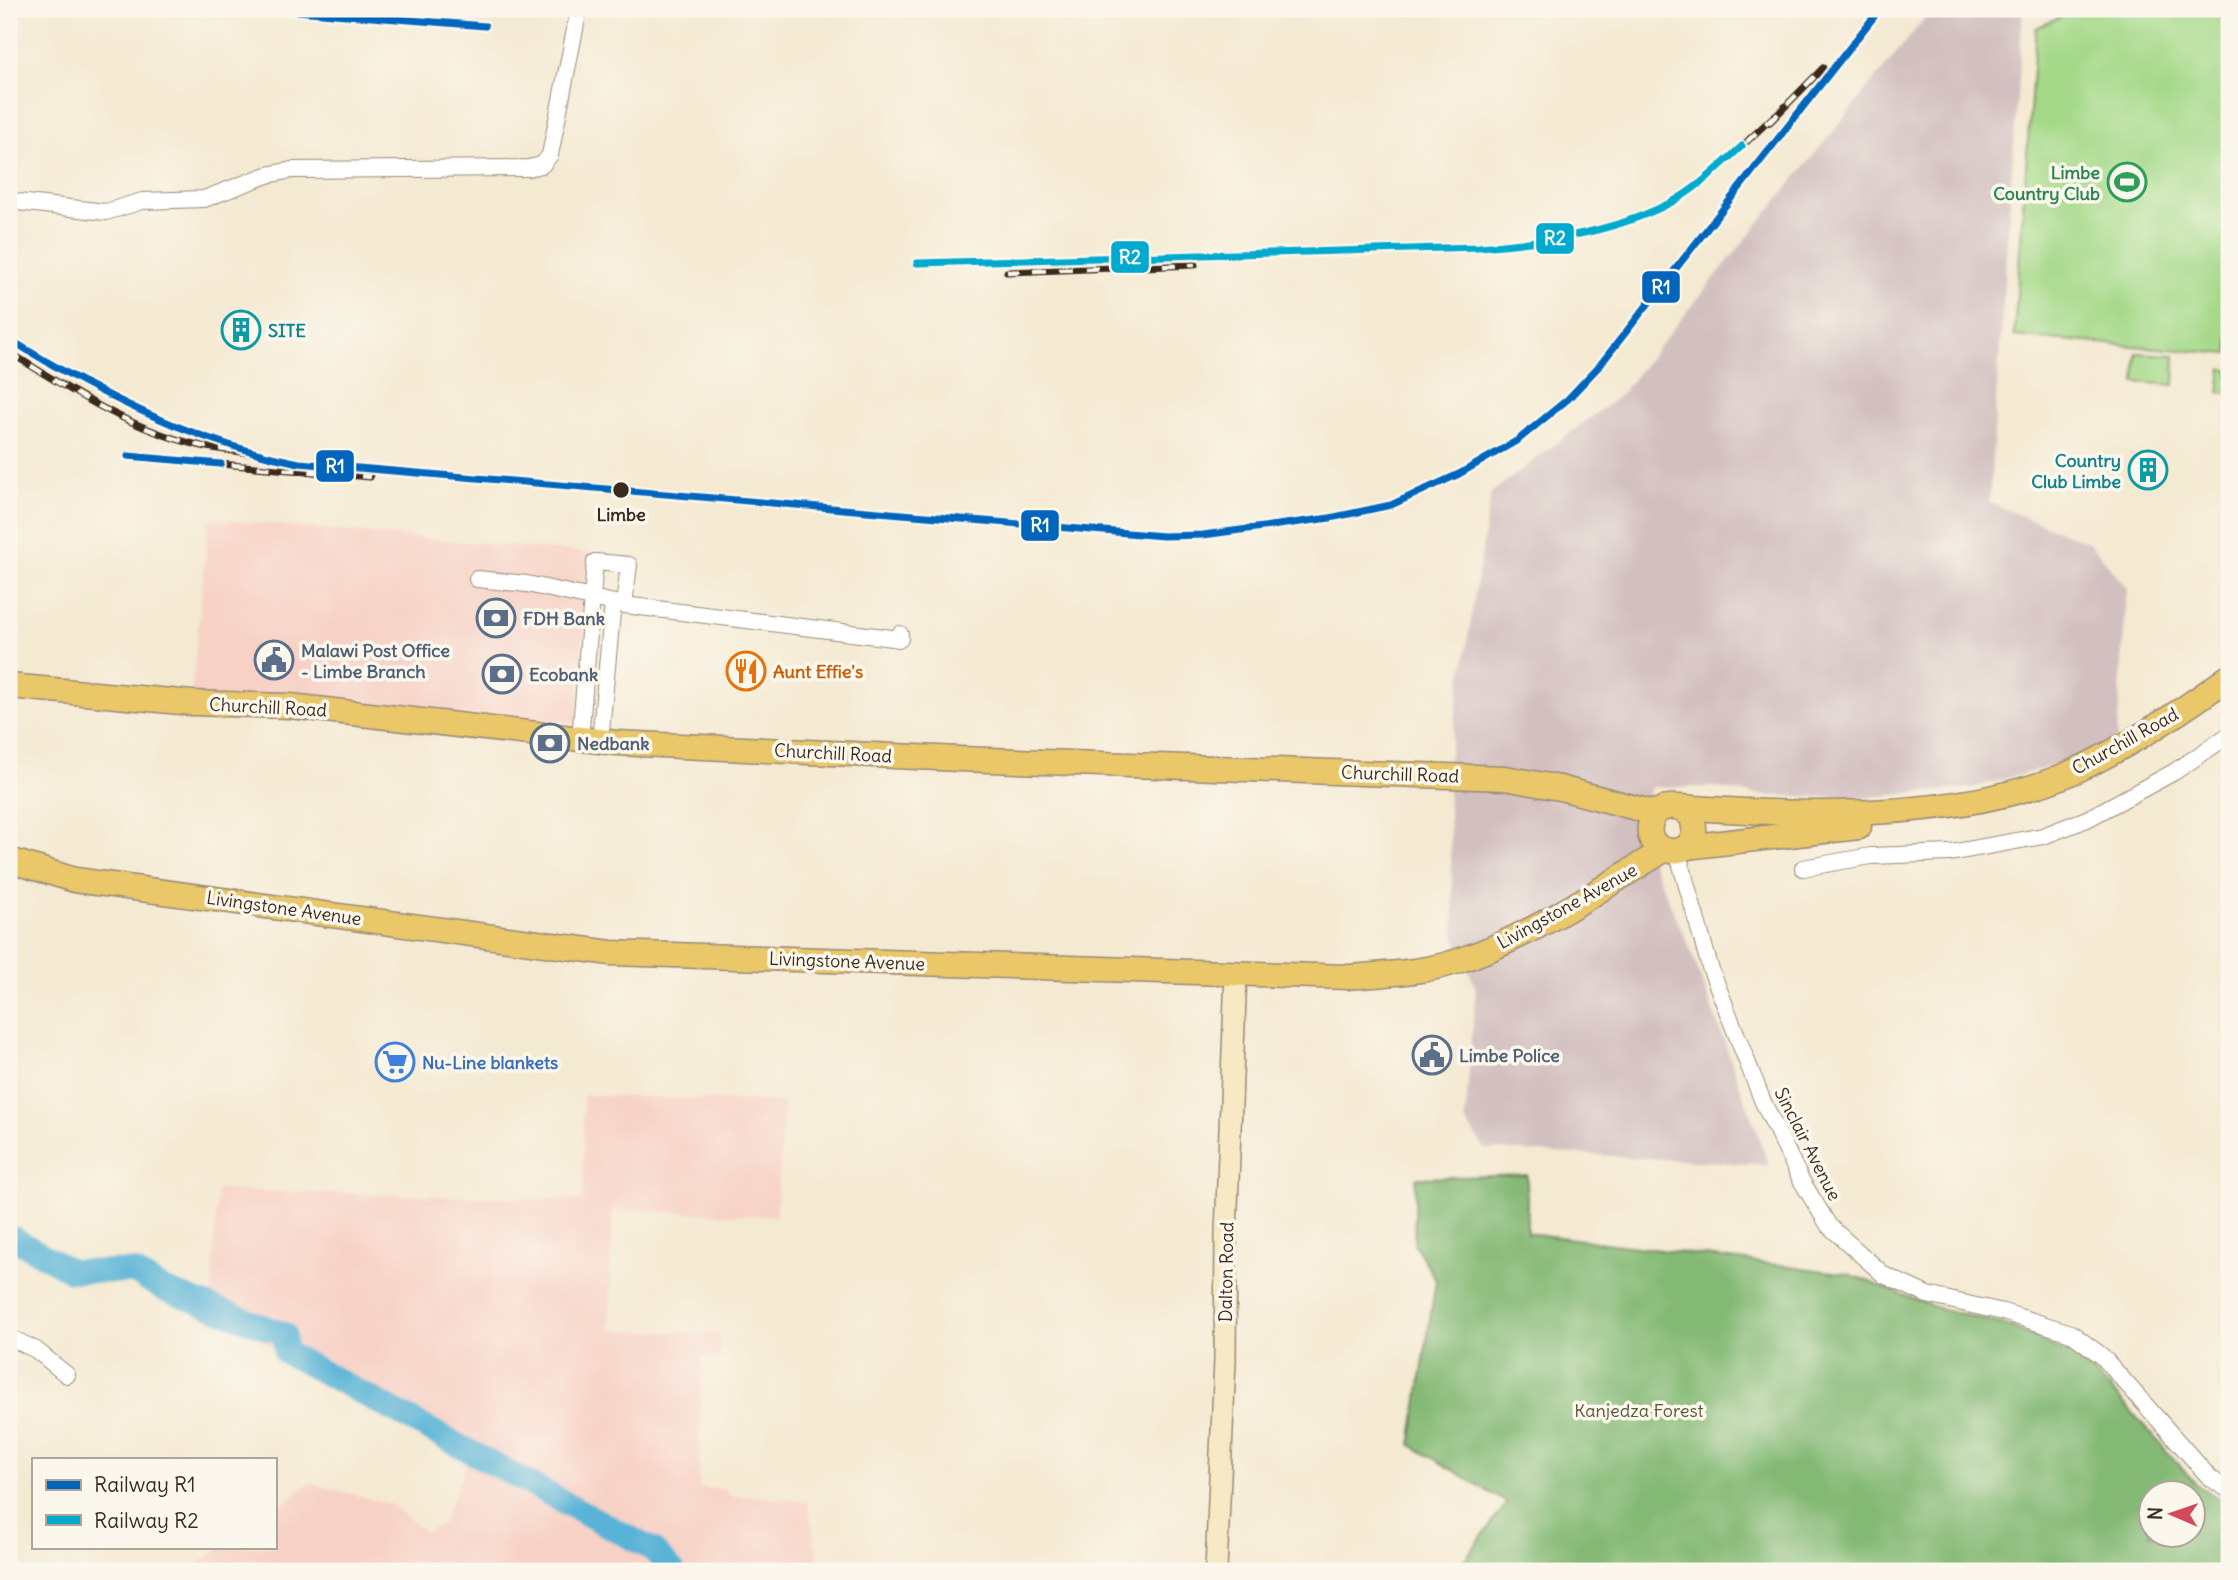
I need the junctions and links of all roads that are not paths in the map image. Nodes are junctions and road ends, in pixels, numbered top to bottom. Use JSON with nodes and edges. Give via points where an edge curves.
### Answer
{"nodes":[{"id":1,"x":579,"y":9,"type":"edge"},
{"id":2,"x":9,"y":201,"type":"edge"},
{"id":3,"x":477,"y":579,"type":"dead end"},
{"id":4,"x":590,"y":598,"type":"junction"},
{"id":5,"x":618,"y":604,"type":"junction"},
{"id":6,"x":900,"y":634,"type":"dead end"},
{"id":7,"x":586,"y":663,"type":"junction"},
{"id":8,"x":607,"y":665,"type":"junction"},
{"id":9,"x":2229,"y":677,"type":"edge"},
{"id":10,"x":9,"y":686,"type":"edge"},
{"id":11,"x":2229,"y":693,"type":"edge"},
{"id":12,"x":2229,"y":735,"type":"edge"},
{"id":13,"x":590,"y":740,"type":"junction"},
{"id":14,"x":1680,"y":807,"type":"junction"},
{"id":15,"x":1656,"y":813,"type":"junction"},
{"id":16,"x":1676,"y":850,"type":"junction"},
{"id":17,"x":9,"y":860,"type":"edge"},
{"id":18,"x":1803,"y":868,"type":"dead end"},
{"id":19,"x":1236,"y":973,"type":"junction"},
{"id":20,"x":9,"y":1338,"type":"edge"},
{"id":21,"x":67,"y":1375,"type":"dead end"},
{"id":22,"x":2229,"y":1490,"type":"edge"},
{"id":23,"x":1216,"y":1571,"type":"edge"}],
"edges":[{"from":1,"to":2,"type":"street","via":[[554,143],[542,165],[292,170],[204,199],[142,201],[106,212]]},
{"from":3,"to":4,"type":"street"},
{"from":4,"to":5,"type":"street"},
{"from":4,"to":5,"type":"street","via":[[595,562],[629,565]]},
{"from":4,"to":7,"type":"street"},
{"from":5,"to":6,"type":"street","via":[[900,639]]},
{"from":5,"to":8,"type":"street"},
{"from":7,"to":8,"type":"street"},
{"from":7,"to":13,"type":"street"},
{"from":8,"to":13,"type":"street"},
{"from":9,"to":14,"type":"highway","name":"Churchill Road","via":[[2117,750],[2073,772],[2014,791],[1937,806],[1849,812],[1762,813]]},
{"from":10,"to":13,"type":"highway","name":"Churchill Road","via":[[192,703],[290,706]]},
{"from":11,"to":16,"type":"highway","name":"Churchill Road","via":[[2123,761],[2078,783],[2029,799],[1937,816]]},
{"from":12,"to":18,"type":"street","via":[[2174,772],[2087,819],[2043,836],[1951,853],[1871,856]]},
{"from":13,"to":15,"type":"highway","name":"Churchill Road","via":[[1505,778]]},
{"from":14,"to":15,"type":"highway","name":"Churchill Road"},
{"from":14,"to":16,"type":"highway","via":[[1695,826],[1691,842]]},
{"from":15,"to":16,"type":"highway","via":[[1649,831],[1652,839]]},
{"from":16,"to":19,"type":"highway","name":"Livingstone Avenue","via":[[1518,936],[1453,962],[1410,972],[1348,977]]},
{"from":16,"to":22,"type":"street","name":"Sinclair Avenue","via":[[1710,967],[1763,1102],[1829,1226],[1884,1275],[1927,1295],[2071,1334],[2102,1356],[2210,1478]]},
{"from":17,"to":19,"type":"highway","name":"Livingstone Avenue","via":[[75,880],[611,953]]},
{"from":19,"to":23,"type":"main road","name":"Dalton Road"},
{"from":20,"to":21,"type":"street","via":[[36,1350]]}]}
